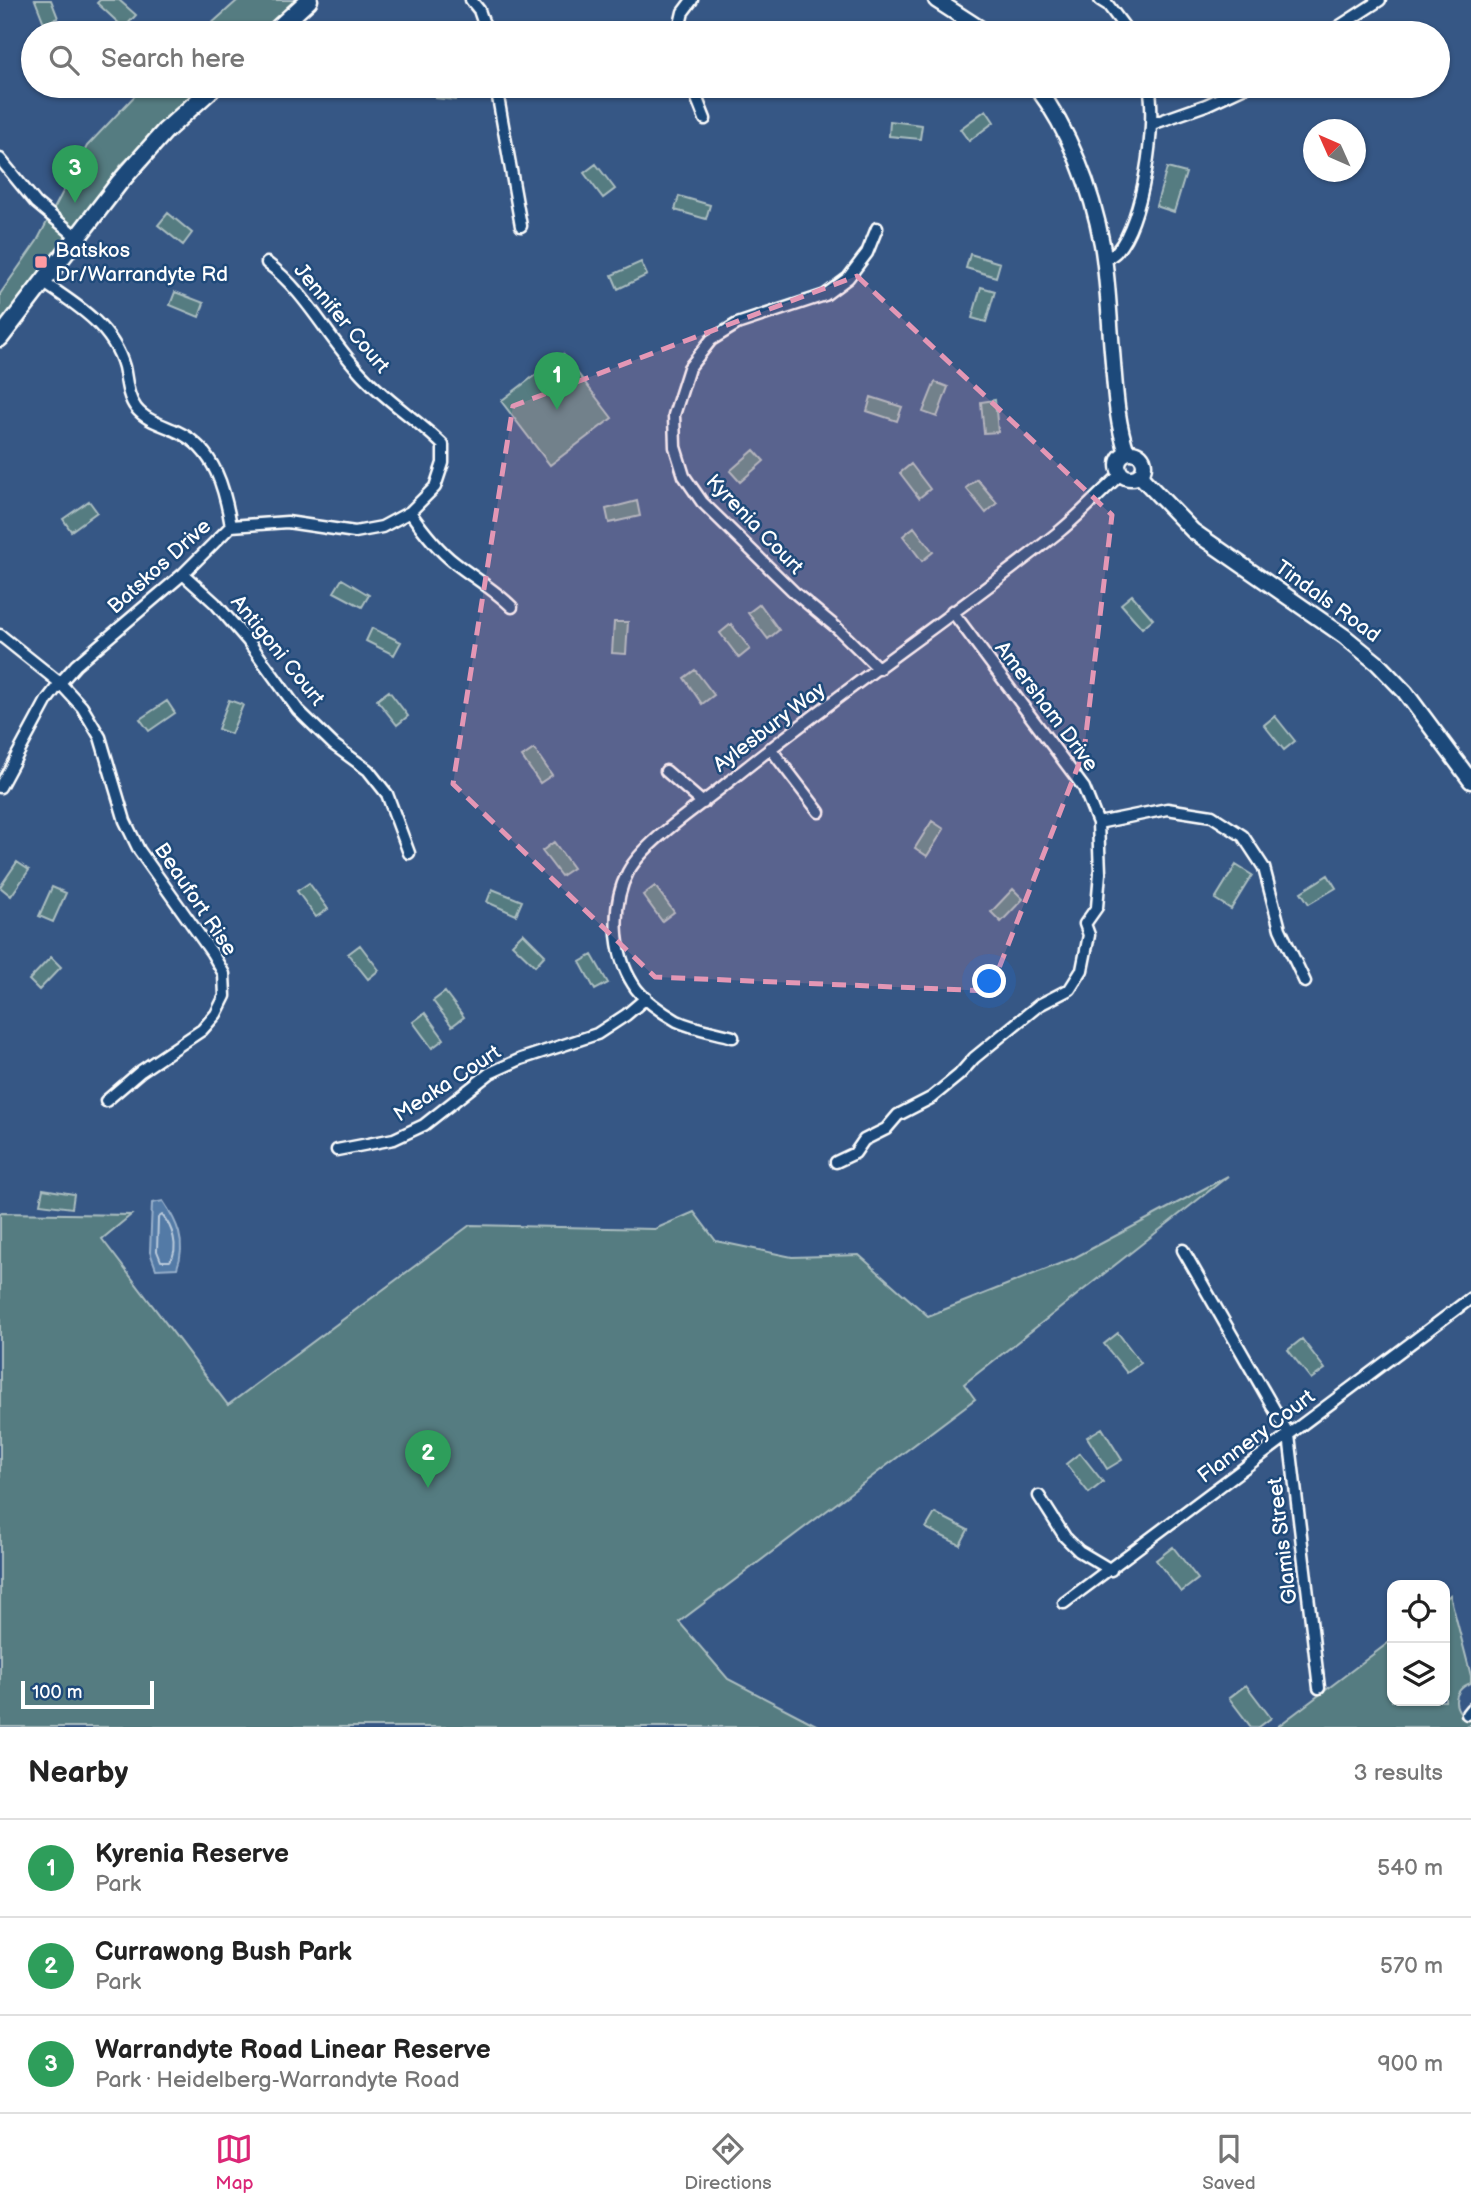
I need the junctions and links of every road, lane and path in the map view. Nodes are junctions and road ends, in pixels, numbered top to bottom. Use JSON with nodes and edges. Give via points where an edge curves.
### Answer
{"nodes":[{"id":1,"x":309,"y":0,"type":"edge"},
{"id":2,"x":471,"y":0,"type":"edge"},
{"id":3,"x":692,"y":0,"type":"edge"},
{"id":4,"x":936,"y":0,"type":"edge"},
{"id":5,"x":1100,"y":0,"type":"edge"},
{"id":6,"x":1380,"y":0,"type":"edge"},
{"id":7,"x":286,"y":21,"type":"edge"},
{"id":8,"x":483,"y":21,"type":"edge"},
{"id":9,"x":681,"y":21,"type":"edge"},
{"id":10,"x":968,"y":21,"type":"edge"},
{"id":11,"x":1120,"y":21,"type":"edge"},
{"id":12,"x":1348,"y":21,"type":"edge"},
{"id":13,"x":202,"y":98,"type":"edge"},
{"id":14,"x":498,"y":98,"type":"edge"},
{"id":15,"x":697,"y":98,"type":"edge"},
{"id":16,"x":1045,"y":98,"type":"edge"},
{"id":17,"x":1150,"y":98,"type":"edge"},
{"id":18,"x":1221,"y":98,"type":"edge"},
{"id":19,"x":705,"y":119,"type":"dead end"},
{"id":20,"x":1152,"y":124,"type":"junction"},
{"id":21,"x":0,"y":159,"type":"edge"},
{"id":22,"x":521,"y":226,"type":"dead end"},
{"id":23,"x":877,"y":228,"type":"dead end"},
{"id":24,"x":78,"y":238,"type":"junction"},
{"id":25,"x":1103,"y":261,"type":"junction"},
{"id":26,"x":267,"y":263,"type":"dead end"},
{"id":27,"x":44,"y":283,"type":"junction"},
{"id":28,"x":0,"y":338,"type":"edge"},
{"id":29,"x":1127,"y":452,"type":"junction"},
{"id":30,"x":1122,"y":473,"type":"junction"},
{"id":31,"x":1139,"y":475,"type":"junction"},
{"id":32,"x":410,"y":512,"type":"junction"},
{"id":33,"x":231,"y":526,"type":"junction"},
{"id":34,"x":183,"y":574,"type":"junction"},
{"id":35,"x":512,"y":607,"type":"dead end"},
{"id":36,"x":952,"y":611,"type":"junction"},
{"id":37,"x":0,"y":635,"type":"edge"},
{"id":38,"x":879,"y":669,"type":"junction"},
{"id":39,"x":60,"y":683,"type":"junction"},
{"id":40,"x":770,"y":748,"type":"junction"},
{"id":41,"x":666,"y":771,"type":"dead end"},
{"id":42,"x":1471,"y":782,"type":"edge"},
{"id":43,"x":0,"y":787,"type":"edge"},
{"id":44,"x":703,"y":803,"type":"junction"},
{"id":45,"x":818,"y":812,"type":"dead end"},
{"id":46,"x":1098,"y":823,"type":"junction"},
{"id":47,"x":409,"y":853,"type":"dead end"},
{"id":48,"x":1305,"y":982,"type":"dead end"},
{"id":49,"x":646,"y":998,"type":"junction"},
{"id":50,"x":733,"y":1037,"type":"dead end"},
{"id":51,"x":106,"y":1101,"type":"dead end"},
{"id":52,"x":337,"y":1150,"type":"dead end"},
{"id":53,"x":836,"y":1162,"type":"dead end"},
{"id":54,"x":1184,"y":1250,"type":"dead end"},
{"id":55,"x":1471,"y":1298,"type":"edge"},
{"id":56,"x":1289,"y":1435,"type":"junction"},
{"id":57,"x":1039,"y":1496,"type":"dead end"},
{"id":58,"x":1111,"y":1570,"type":"junction"},
{"id":59,"x":1064,"y":1603,"type":"dead end"},
{"id":60,"x":1319,"y":1688,"type":"dead end"}],
"edges":[{"from":1,"to":7,"type":"main road"},
{"from":2,"to":8,"type":"street"},
{"from":3,"to":9,"type":"street"},
{"from":4,"to":10,"type":"main road"},
{"from":5,"to":11,"type":"street"},
{"from":6,"to":12,"type":"street"},
{"from":13,"to":24,"type":"main road","via":[[118,183]]},
{"from":14,"to":22,"type":"street"},
{"from":15,"to":19,"type":"street"},
{"from":16,"to":25,"type":"main road","via":[[1093,203]]},
{"from":17,"to":20,"type":"street"},
{"from":18,"to":20,"type":"street"},
{"from":20,"to":25,"type":"street","via":[[1149,157],[1130,229],[1116,253]]},
{"from":21,"to":24,"type":"street","via":[[36,203]]},
{"from":23,"to":38,"type":"street","name":"Kyrenia Court","via":[[867,253],[848,278],[825,295],[737,324],[711,340],[689,368],[674,415],[684,476],[702,502]]},
{"from":24,"to":27,"type":"main road"},
{"from":25,"to":29,"type":"main road"},
{"from":26,"to":32,"type":"street","name":"Jennifer Court","via":[[285,276],[358,371],[443,445],[435,487]]},
{"from":27,"to":28,"type":"main road"},
{"from":27,"to":33,"type":"street","name":"Batskos Drive","via":[[85,310],[108,335],[124,367],[136,409],[194,441],[205,453],[221,481]]},
{"from":29,"to":30,"type":"main road","via":[[1119,461]]},
{"from":29,"to":31,"type":"main road","via":[[1142,457],[1144,468]]},
{"from":30,"to":31,"type":"main road"},
{"from":30,"to":36,"type":"street","name":"Aylesbury Way","via":[[1061,530]]},
{"from":31,"to":42,"type":"main road","name":"Tindals Road","via":[[1193,531],[1377,663],[1405,692]]},
{"from":32,"to":33,"type":"street","name":"Jennifer Court","via":[[382,527],[355,532],[286,522]]},
{"from":32,"to":35,"type":"street","via":[[452,561]]},
{"from":33,"to":34,"type":"street","name":"Batskos Drive"},
{"from":34,"to":39,"type":"street","name":"Batskos Drive"},
{"from":34,"to":47,"type":"street","name":"Antigoni Court","via":[[248,641],[298,710],[368,770],[387,794]]},
{"from":36,"to":38,"type":"street","name":"Aylesbury Way"},
{"from":36,"to":46,"type":"street","name":"Amersham Drive","via":[[1084,788]]},
{"from":37,"to":39,"type":"street","name":"Beaufort Rise"},
{"from":38,"to":40,"type":"street","name":"Aylesbury Way"},
{"from":39,"to":43,"type":"street","name":"Batskos Drive"},
{"from":39,"to":51,"type":"street","name":"Beaufort Rise","via":[[100,737],[125,821],[139,849],[224,974],[225,996],[202,1030]]},
{"from":40,"to":44,"type":"street","name":"Aylesbury Way"},
{"from":40,"to":45,"type":"street"},
{"from":41,"to":44,"type":"street"},
{"from":44,"to":49,"type":"street","name":"Aylesbury Way","via":[[647,846],[621,892],[616,924],[620,955],[633,985]]},
{"from":46,"to":48,"type":"street","via":[[1167,809],[1212,816],[1243,836],[1264,868],[1280,929]]},
{"from":46,"to":53,"type":"street","name":"Amersham Drive","via":[[1097,907],[1085,924],[1089,935],[1082,970],[1070,989],[1039,1005],[931,1098],[898,1115],[886,1129],[864,1140],[855,1153]]},
{"from":49,"to":50,"type":"street","name":"Aylesbury Way","via":[[678,1021]]},
{"from":49,"to":52,"type":"street","name":"Meaka Court","via":[[597,1034],[490,1073],[424,1125],[394,1139]]},
{"from":54,"to":56,"type":"street","name":"Glamis Street"},
{"from":55,"to":56,"type":"street","name":"Flannery Court"},
{"from":56,"to":58,"type":"street","name":"Flannery Court"},
{"from":56,"to":60,"type":"street","name":"Glamis Street"},
{"from":57,"to":58,"type":"street","via":[[1065,1537]]},
{"from":58,"to":59,"type":"street","name":"Flannery Court"}]}
